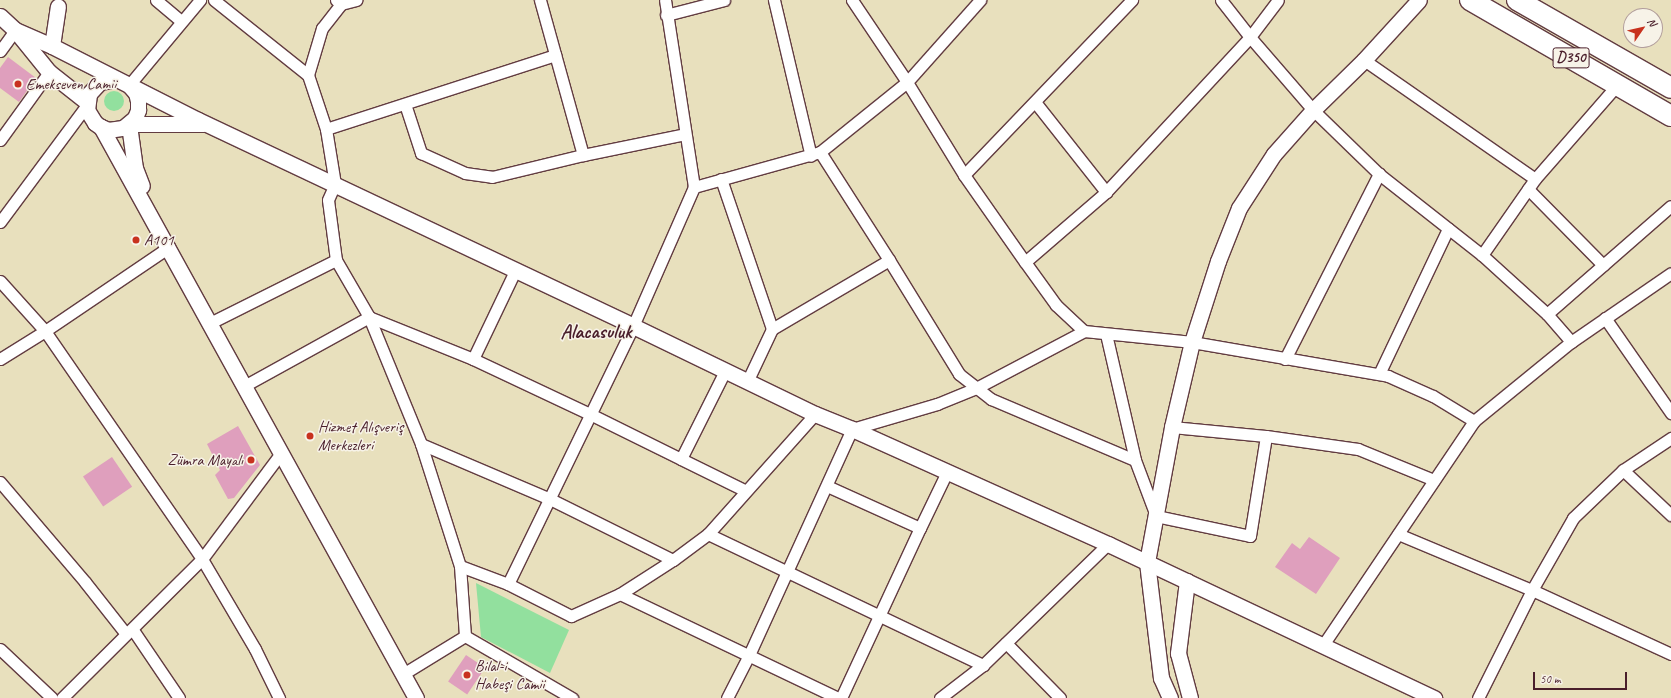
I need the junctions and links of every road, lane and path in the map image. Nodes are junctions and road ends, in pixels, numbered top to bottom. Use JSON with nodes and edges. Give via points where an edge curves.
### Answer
{"nodes":[{"id":1,"x":156,"y":0,"type":"edge"},
{"id":2,"x":200,"y":0,"type":"edge"},
{"id":3,"x":214,"y":0,"type":"edge"},
{"id":4,"x":356,"y":0,"type":"edge"},
{"id":5,"x":540,"y":0,"type":"edge"},
{"id":6,"x":665,"y":0,"type":"edge"},
{"id":7,"x":724,"y":0,"type":"edge"},
{"id":8,"x":774,"y":0,"type":"edge"},
{"id":9,"x":852,"y":0,"type":"edge"},
{"id":10,"x":980,"y":0,"type":"edge"},
{"id":11,"x":1132,"y":0,"type":"edge"},
{"id":12,"x":1221,"y":0,"type":"edge"},
{"id":13,"x":1278,"y":0,"type":"edge"},
{"id":14,"x":1419,"y":0,"type":"edge"},
{"id":15,"x":1470,"y":0,"type":"edge"},
{"id":16,"x":1517,"y":0,"type":"edge"},
{"id":17,"x":60,"y":2,"type":"edge"},
{"id":18,"x":338,"y":2,"type":"edge"},
{"id":19,"x":666,"y":15,"type":"junction"},
{"id":20,"x":0,"y":16,"type":"edge"},
{"id":21,"x":182,"y":21,"type":"junction"},
{"id":22,"x":15,"y":30,"type":"junction"},
{"id":23,"x":1250,"y":37,"type":"junction"},
{"id":24,"x":52,"y":46,"type":"junction"},
{"id":25,"x":0,"y":51,"type":"edge"},
{"id":26,"x":556,"y":55,"type":"junction"},
{"id":27,"x":1364,"y":60,"type":"junction"},
{"id":28,"x":49,"y":72,"type":"junction"},
{"id":29,"x":308,"y":74,"type":"junction"},
{"id":30,"x":907,"y":82,"type":"junction"},
{"id":31,"x":125,"y":83,"type":"junction"},
{"id":32,"x":1617,"y":85,"type":"junction"},
{"id":33,"x":1671,"y":88,"type":"edge"},
{"id":34,"x":1035,"y":102,"type":"junction"},
{"id":35,"x":87,"y":103,"type":"junction"},
{"id":36,"x":405,"y":104,"type":"junction"},
{"id":37,"x":1313,"y":110,"type":"junction"},
{"id":38,"x":1671,"y":116,"type":"edge"},
{"id":39,"x":129,"y":124,"type":"junction"},
{"id":40,"x":206,"y":124,"type":"junction"},
{"id":41,"x":101,"y":127,"type":"junction"},
{"id":42,"x":326,"y":129,"type":"junction"},
{"id":43,"x":685,"y":134,"type":"junction"},
{"id":44,"x":0,"y":140,"type":"edge"},
{"id":45,"x":815,"y":154,"type":"junction"},
{"id":46,"x":583,"y":155,"type":"junction"},
{"id":47,"x":1379,"y":174,"type":"junction"},
{"id":48,"x":964,"y":175,"type":"junction"},
{"id":49,"x":721,"y":179,"type":"junction"},
{"id":50,"x":1536,"y":179,"type":"junction"},
{"id":51,"x":334,"y":184,"type":"junction"},
{"id":52,"x":694,"y":187,"type":"junction"},
{"id":53,"x":1528,"y":189,"type":"junction"},
{"id":54,"x":1106,"y":192,"type":"junction"},
{"id":55,"x":1671,"y":206,"type":"edge"},
{"id":56,"x":0,"y":222,"type":"edge"},
{"id":57,"x":1448,"y":229,"type":"junction"},
{"id":58,"x":169,"y":247,"type":"junction"},
{"id":59,"x":1482,"y":255,"type":"junction"},
{"id":60,"x":336,"y":260,"type":"junction"},
{"id":61,"x":889,"y":260,"type":"junction"},
{"id":62,"x":1025,"y":262,"type":"junction"},
{"id":63,"x":1603,"y":265,"type":"junction"},
{"id":64,"x":515,"y":270,"type":"junction"},
{"id":65,"x":1671,"y":273,"type":"edge"},
{"id":66,"x":0,"y":281,"type":"edge"},
{"id":67,"x":1547,"y":314,"type":"junction"},
{"id":68,"x":369,"y":317,"type":"junction"},
{"id":69,"x":1605,"y":318,"type":"junction"},
{"id":70,"x":210,"y":323,"type":"junction"},
{"id":71,"x":633,"y":326,"type":"junction"},
{"id":72,"x":772,"y":329,"type":"junction"},
{"id":73,"x":45,"y":331,"type":"junction"},
{"id":74,"x":1084,"y":331,"type":"junction"},
{"id":75,"x":1106,"y":334,"type":"junction"},
{"id":76,"x":1192,"y":342,"type":"junction"},
{"id":77,"x":1571,"y":342,"type":"junction"},
{"id":78,"x":1285,"y":358,"type":"junction"},
{"id":79,"x":0,"y":359,"type":"edge"},
{"id":80,"x":473,"y":359,"type":"junction"},
{"id":81,"x":725,"y":371,"type":"junction"},
{"id":82,"x":1379,"y":374,"type":"junction"},
{"id":83,"x":748,"y":382,"type":"junction"},
{"id":84,"x":244,"y":386,"type":"junction"},
{"id":85,"x":976,"y":388,"type":"junction"},
{"id":86,"x":1671,"y":413,"type":"edge"},
{"id":87,"x":815,"y":414,"type":"junction"},
{"id":88,"x":592,"y":415,"type":"junction"},
{"id":89,"x":1474,"y":421,"type":"junction"},
{"id":90,"x":1172,"y":427,"type":"junction"},
{"id":91,"x":852,"y":429,"type":"junction"},
{"id":92,"x":1266,"y":436,"type":"junction"},
{"id":93,"x":1671,"y":438,"type":"edge"},
{"id":94,"x":422,"y":444,"type":"junction"},
{"id":95,"x":281,"y":453,"type":"junction"},
{"id":96,"x":681,"y":459,"type":"junction"},
{"id":97,"x":1135,"y":460,"type":"junction"},
{"id":98,"x":1623,"y":470,"type":"junction"},
{"id":99,"x":947,"y":472,"type":"junction"},
{"id":100,"x":1434,"y":480,"type":"junction"},
{"id":101,"x":0,"y":482,"type":"edge"},
{"id":102,"x":827,"y":486,"type":"junction"},
{"id":103,"x":746,"y":491,"type":"junction"},
{"id":104,"x":550,"y":499,"type":"junction"},
{"id":105,"x":1671,"y":515,"type":"edge"},
{"id":106,"x":1156,"y":516,"type":"junction"},
{"id":107,"x":920,"y":528,"type":"junction"},
{"id":108,"x":708,"y":534,"type":"junction"},
{"id":109,"x":1398,"y":534,"type":"junction"},
{"id":110,"x":1108,"y":544,"type":"junction"},
{"id":111,"x":202,"y":559,"type":"junction"},
{"id":112,"x":673,"y":560,"type":"junction"},
{"id":113,"x":1147,"y":562,"type":"junction"},
{"id":114,"x":460,"y":566,"type":"junction"},
{"id":115,"x":787,"y":571,"type":"junction"},
{"id":116,"x":1187,"y":581,"type":"junction"},
{"id":117,"x":508,"y":584,"type":"junction"},
{"id":118,"x":1532,"y":590,"type":"junction"},
{"id":119,"x":620,"y":594,"type":"junction"},
{"id":120,"x":879,"y":615,"type":"junction"},
{"id":121,"x":130,"y":632,"type":"junction"},
{"id":122,"x":465,"y":636,"type":"junction"},
{"id":123,"x":1006,"y":643,"type":"junction"},
{"id":124,"x":1323,"y":645,"type":"junction"},
{"id":125,"x":0,"y":649,"type":"edge"},
{"id":126,"x":1671,"y":654,"type":"edge"},
{"id":127,"x":749,"y":655,"type":"junction"},
{"id":128,"x":984,"y":665,"type":"junction"},
{"id":129,"x":403,"y":674,"type":"junction"},
{"id":130,"x":1186,"y":696,"type":"edge"},
{"id":131,"x":52,"y":698,"type":"edge"},
{"id":132,"x":62,"y":698,"type":"edge"},
{"id":133,"x":179,"y":698,"type":"edge"},
{"id":134,"x":280,"y":698,"type":"edge"},
{"id":135,"x":416,"y":698,"type":"edge"},
{"id":136,"x":572,"y":698,"type":"edge"},
{"id":137,"x":727,"y":698,"type":"edge"},
{"id":138,"x":838,"y":698,"type":"edge"},
{"id":139,"x":841,"y":698,"type":"edge"},
{"id":140,"x":940,"y":698,"type":"edge"},
{"id":141,"x":1060,"y":698,"type":"edge"},
{"id":142,"x":1170,"y":698,"type":"edge"},
{"id":143,"x":1434,"y":698,"type":"edge"},
{"id":144,"x":1478,"y":698,"type":"edge"}],
"edges":[{"from":1,"to":21,"type":"street"},
{"from":2,"to":21,"type":"street"},
{"from":3,"to":29,"type":"street"},
{"from":4,"to":18,"type":"street"},
{"from":5,"to":26,"type":"street"},
{"from":6,"to":19,"type":"street"},
{"from":7,"to":19,"type":"street"},
{"from":8,"to":45,"type":"street"},
{"from":9,"to":30,"type":"street"},
{"from":10,"to":30,"type":"street"},
{"from":11,"to":34,"type":"street"},
{"from":12,"to":23,"type":"street"},
{"from":13,"to":23,"type":"street"},
{"from":14,"to":27,"type":"main road"},
{"from":15,"to":32,"type":"highway","number":"D350"},
{"from":16,"to":33,"type":"highway","number":"D350"},
{"from":17,"to":24,"type":"main road"},
{"from":18,"to":29,"type":"street","via":[[322,28]]},
{"from":19,"to":43,"type":"street"},
{"from":20,"to":22,"type":"main road"},
{"from":21,"to":31,"type":"street"},
{"from":22,"to":24,"type":"main road"},
{"from":22,"to":25,"type":"street"},
{"from":22,"to":28,"type":"main road"},
{"from":23,"to":37,"type":"street"},
{"from":23,"to":54,"type":"street"},
{"from":24,"to":31,"type":"main road"},
{"from":26,"to":36,"type":"street"},
{"from":26,"to":46,"type":"street"},
{"from":27,"to":37,"type":"main road"},
{"from":27,"to":50,"type":"street"},
{"from":28,"to":35,"type":"main road"},
{"from":28,"to":44,"type":"street"},
{"from":29,"to":42,"type":"street"},
{"from":30,"to":45,"type":"street"},
{"from":30,"to":48,"type":"street"},
{"from":31,"to":35,"type":"main road","via":[[108,79],[97,84],[89,94]]},
{"from":31,"to":39,"type":"main road","via":[[136,93],[138,101],[138,110]]},
{"from":31,"to":40,"type":"main road"},
{"from":32,"to":38,"type":"highway","number":"D350"},
{"from":32,"to":50,"type":"street"},
{"from":34,"to":48,"type":"street"},
{"from":34,"to":54,"type":"street"},
{"from":35,"to":41,"type":"main road","via":[[90,117]]},
{"from":35,"to":56,"type":"street"},
{"from":36,"to":42,"type":"street"},
{"from":36,"to":46,"type":"street","via":[[421,153],[465,173],[492,177]]},
{"from":37,"to":47,"type":"street"},
{"from":37,"to":76,"type":"main road","via":[[1274,154],[1239,208],[1218,261]]},
{"from":39,"to":40,"type":"main road"},
{"from":39,"to":41,"type":"main road","via":[[116,130]]},
{"from":39,"to":58,"type":"main road","via":[[135,168]]},
{"from":40,"to":51,"type":"main road"},
{"from":41,"to":58,"type":"main road"},
{"from":42,"to":51,"type":"street"},
{"from":43,"to":46,"type":"street"},
{"from":43,"to":52,"type":"street"},
{"from":45,"to":49,"type":"street"},
{"from":45,"to":61,"type":"street"},
{"from":47,"to":57,"type":"street"},
{"from":47,"to":78,"type":"street"},
{"from":48,"to":62,"type":"street"},
{"from":49,"to":52,"type":"street"},
{"from":49,"to":72,"type":"street"},
{"from":50,"to":53,"type":"street"},
{"from":51,"to":60,"type":"street","via":[[328,200]]},
{"from":51,"to":64,"type":"main road"},
{"from":52,"to":71,"type":"street"},
{"from":53,"to":59,"type":"street"},
{"from":53,"to":63,"type":"street"},
{"from":54,"to":62,"type":"street"},
{"from":55,"to":63,"type":"street"},
{"from":57,"to":59,"type":"street"},
{"from":57,"to":82,"type":"street"},
{"from":58,"to":70,"type":"main road"},
{"from":58,"to":73,"type":"street"},
{"from":59,"to":67,"type":"street"},
{"from":60,"to":68,"type":"street"},
{"from":60,"to":70,"type":"street"},
{"from":61,"to":72,"type":"street"},
{"from":61,"to":85,"type":"street","via":[[959,374]]},
{"from":62,"to":74,"type":"street","via":[[1056,305]]},
{"from":63,"to":67,"type":"street"},
{"from":64,"to":71,"type":"main road"},
{"from":64,"to":80,"type":"street"},
{"from":65,"to":69,"type":"street"},
{"from":66,"to":73,"type":"street"},
{"from":67,"to":77,"type":"street"},
{"from":68,"to":80,"type":"street"},
{"from":68,"to":84,"type":"street"},
{"from":68,"to":94,"type":"street"},
{"from":69,"to":77,"type":"street"},
{"from":69,"to":86,"type":"street"},
{"from":70,"to":84,"type":"main road"},
{"from":71,"to":81,"type":"main road"},
{"from":71,"to":88,"type":"street"},
{"from":72,"to":83,"type":"street"},
{"from":73,"to":79,"type":"street"},
{"from":73,"to":111,"type":"street"},
{"from":74,"to":75,"type":"street"},
{"from":74,"to":85,"type":"street"},
{"from":75,"to":76,"type":"street"},
{"from":75,"to":97,"type":"street"},
{"from":76,"to":78,"type":"street"},
{"from":76,"to":90,"type":"main road"},
{"from":77,"to":89,"type":"street"},
{"from":78,"to":82,"type":"street"},
{"from":80,"to":88,"type":"street"},
{"from":81,"to":83,"type":"main road"},
{"from":81,"to":96,"type":"street"},
{"from":82,"to":89,"type":"street","via":[[1433,396]]},
{"from":83,"to":87,"type":"main road"},
{"from":84,"to":95,"type":"main road"},
{"from":85,"to":91,"type":"street","via":[[937,404]]},
{"from":85,"to":97,"type":"street","via":[[991,399]]},
{"from":87,"to":91,"type":"main road"},
{"from":87,"to":103,"type":"street"},
{"from":88,"to":96,"type":"street"},
{"from":88,"to":104,"type":"street"},
{"from":89,"to":100,"type":"street"},
{"from":90,"to":92,"type":"street"},
{"from":90,"to":106,"type":"main road"},
{"from":91,"to":99,"type":"main road"},
{"from":91,"to":102,"type":"street"},
{"from":92,"to":100,"type":"street","via":[[1358,449]]},
{"from":92,"to":106,"type":"street","via":[[1250,536]]},
{"from":93,"to":98,"type":"street"},
{"from":94,"to":104,"type":"street"},
{"from":94,"to":114,"type":"street"},
{"from":95,"to":111,"type":"street"},
{"from":95,"to":129,"type":"main road"},
{"from":96,"to":103,"type":"street"},
{"from":97,"to":106,"type":"street"},
{"from":98,"to":105,"type":"street"},
{"from":98,"to":118,"type":"street","via":[[1573,518]]},
{"from":99,"to":107,"type":"street"},
{"from":99,"to":110,"type":"main road"},
{"from":100,"to":109,"type":"street"},
{"from":101,"to":121,"type":"street"},
{"from":102,"to":107,"type":"street"},
{"from":102,"to":115,"type":"street"},
{"from":103,"to":108,"type":"street"},
{"from":104,"to":112,"type":"street"},
{"from":104,"to":117,"type":"street"},
{"from":106,"to":113,"type":"main road"},
{"from":107,"to":120,"type":"street"},
{"from":108,"to":112,"type":"street"},
{"from":108,"to":115,"type":"street"},
{"from":109,"to":118,"type":"street"},
{"from":109,"to":124,"type":"street"},
{"from":110,"to":113,"type":"main road"},
{"from":110,"to":123,"type":"street"},
{"from":111,"to":121,"type":"street"},
{"from":111,"to":134,"type":"street"},
{"from":112,"to":119,"type":"street"},
{"from":113,"to":116,"type":"main road"},
{"from":113,"to":142,"type":"main road","via":[[1161,678]]},
{"from":114,"to":117,"type":"street"},
{"from":114,"to":122,"type":"street"},
{"from":115,"to":120,"type":"street"},
{"from":115,"to":127,"type":"street"},
{"from":116,"to":124,"type":"main road"},
{"from":116,"to":130,"type":"main road","via":[[1178,653]]},
{"from":117,"to":119,"type":"street","via":[[571,616]]},
{"from":118,"to":126,"type":"street"},
{"from":118,"to":144,"type":"street"},
{"from":119,"to":127,"type":"street"},
{"from":120,"to":128,"type":"street"},
{"from":120,"to":139,"type":"street"},
{"from":121,"to":132,"type":"street"},
{"from":121,"to":133,"type":"street"},
{"from":122,"to":129,"type":"street"},
{"from":122,"to":136,"type":"street"},
{"from":123,"to":128,"type":"street"},
{"from":123,"to":141,"type":"street"},
{"from":124,"to":143,"type":"main road"},
{"from":125,"to":131,"type":"street"},
{"from":127,"to":137,"type":"street"},
{"from":127,"to":138,"type":"street"},
{"from":128,"to":140,"type":"street"},
{"from":129,"to":135,"type":"main road"}]}
